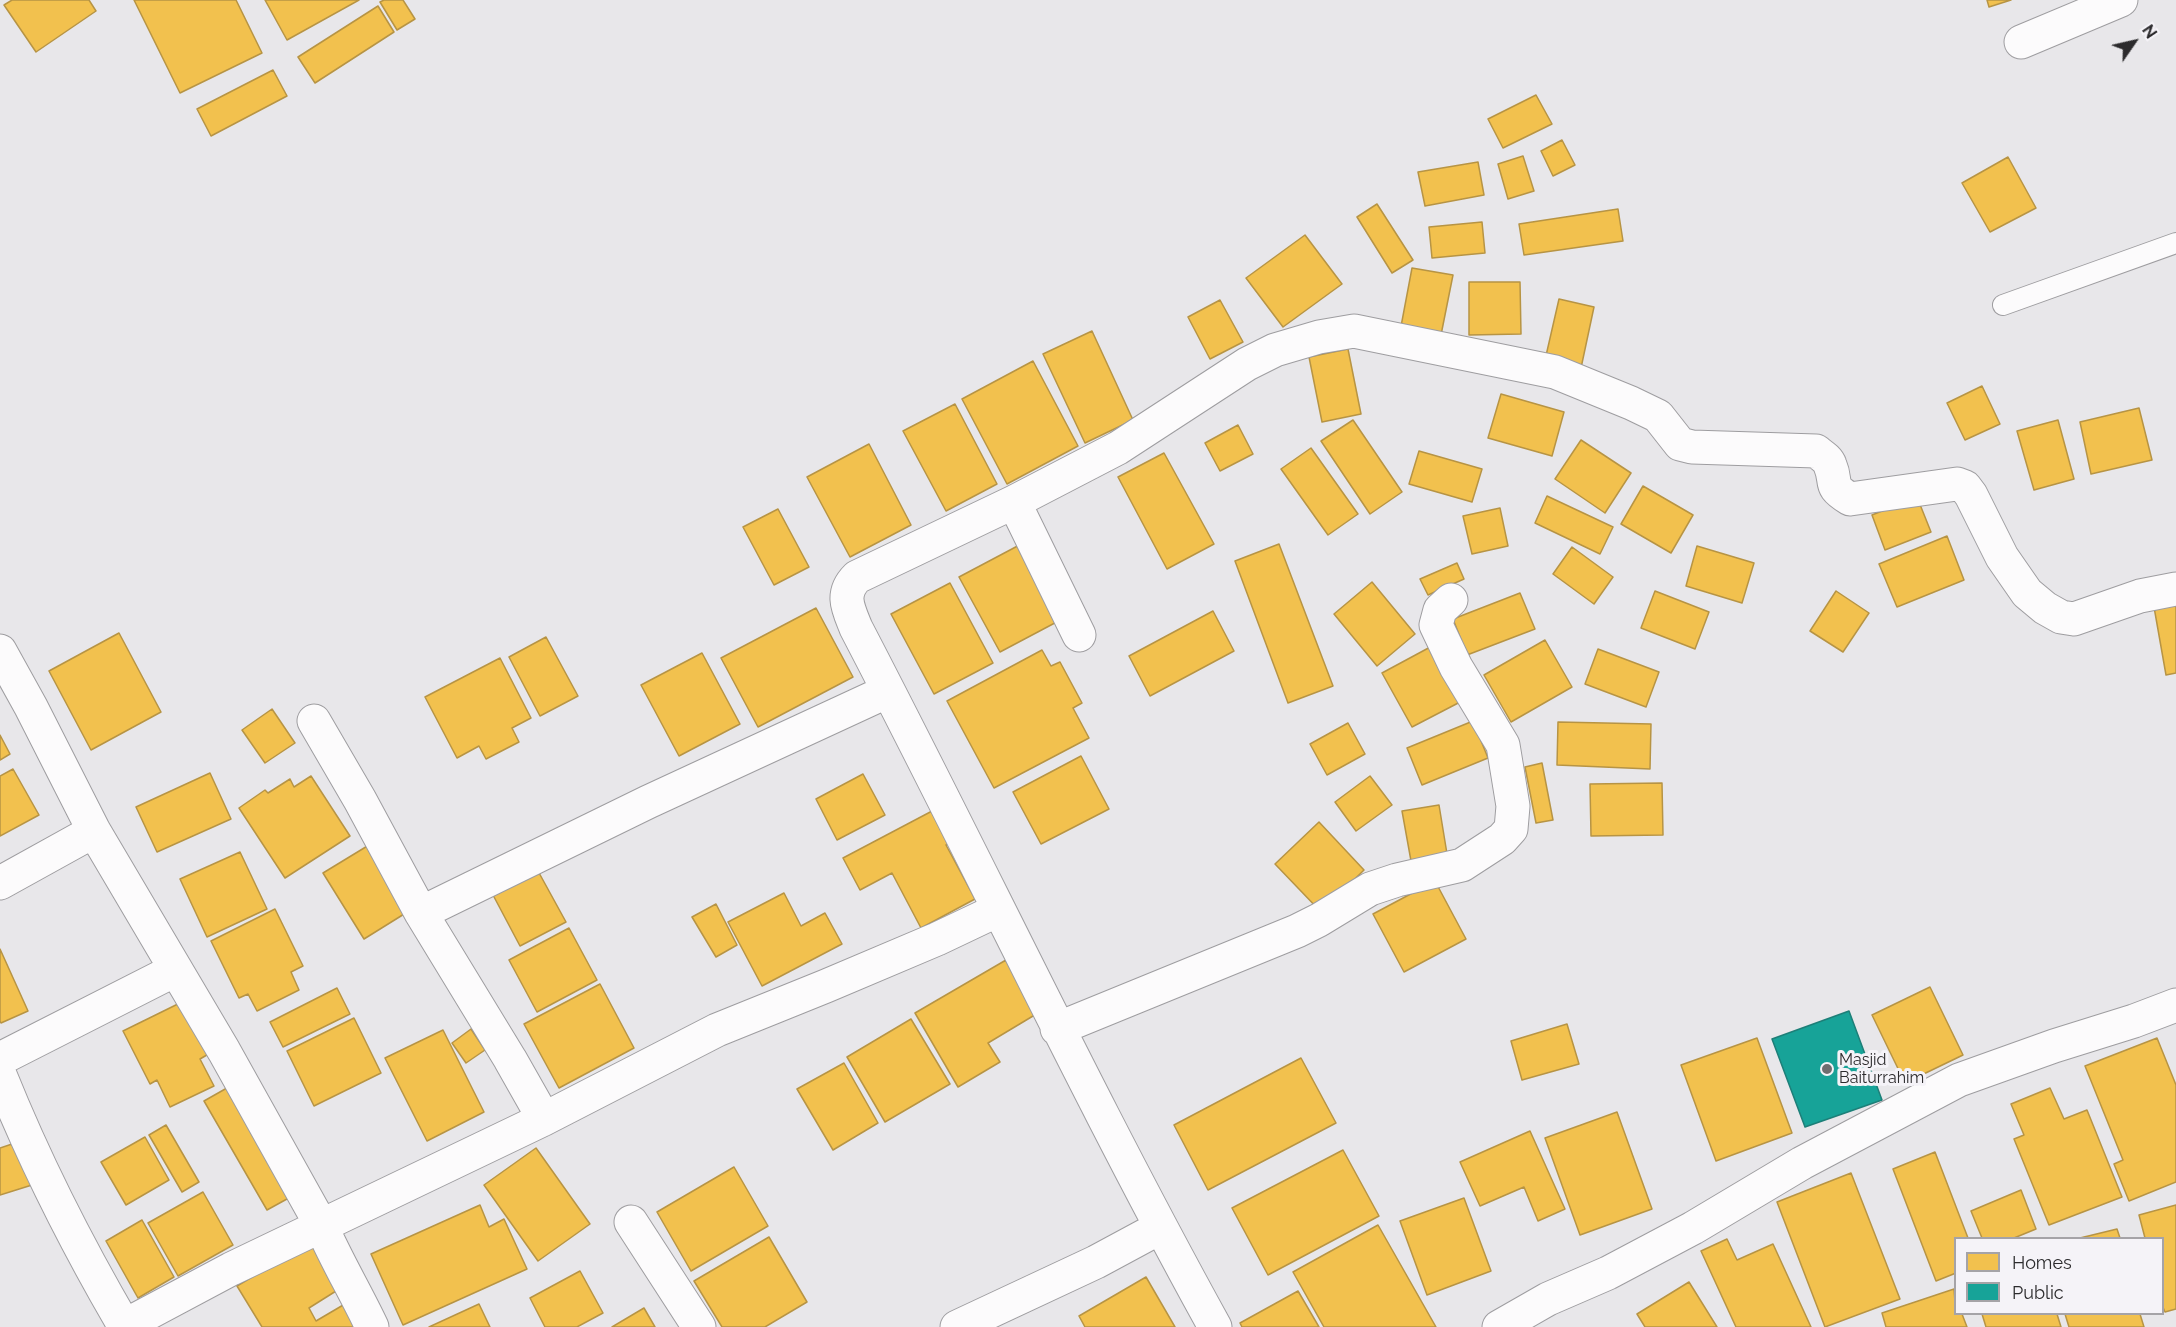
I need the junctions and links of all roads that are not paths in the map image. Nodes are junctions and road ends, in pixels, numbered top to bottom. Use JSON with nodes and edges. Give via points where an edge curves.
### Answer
{"nodes":[{"id":1,"x":2121,"y":0,"type":"edge"},
{"id":2,"x":2021,"y":42,"type":"dead end"},
{"id":3,"x":2176,"y":243,"type":"edge"},
{"id":4,"x":2003,"y":305,"type":"dead end"},
{"id":5,"x":1014,"y":502,"type":"junction"},
{"id":6,"x":2176,"y":589,"type":"edge"},
{"id":7,"x":1451,"y":600,"type":"dead end"},
{"id":8,"x":1079,"y":635,"type":"dead end"},
{"id":9,"x":0,"y":651,"type":"edge"},
{"id":10,"x":888,"y":690,"type":"junction"},
{"id":11,"x":314,"y":721,"type":"dead end"},
{"id":12,"x":94,"y":831,"type":"junction"},
{"id":13,"x":0,"y":883,"type":"edge"},
{"id":14,"x":998,"y":910,"type":"junction"},
{"id":15,"x":421,"y":914,"type":"junction"},
{"id":16,"x":176,"y":970,"type":"junction"},
{"id":17,"x":2176,"y":1005,"type":"edge"},
{"id":18,"x":1057,"y":1029,"type":"junction"},
{"id":19,"x":0,"y":1059,"type":"edge"},
{"id":20,"x":0,"y":1075,"type":"edge"},
{"id":21,"x":544,"y":1119,"type":"junction"},
{"id":22,"x":632,"y":1222,"type":"dead end"},
{"id":23,"x":321,"y":1225,"type":"junction"},
{"id":24,"x":1161,"y":1227,"type":"junction"},
{"id":25,"x":124,"y":1327,"type":"edge"},
{"id":26,"x":372,"y":1327,"type":"edge"},
{"id":27,"x":699,"y":1327,"type":"edge"},
{"id":28,"x":957,"y":1327,"type":"edge"},
{"id":29,"x":1215,"y":1327,"type":"edge"},
{"id":30,"x":1499,"y":1327,"type":"edge"}],
"edges":[{"from":1,"to":2,"type":"street"},
{"from":3,"to":4,"type":"lane"},
{"from":5,"to":6,"type":"street","via":[[1118,448],[1247,363],[1319,336],[1354,331],[1555,372],[1658,416],[1680,444],[1816,451],[1831,466],[1839,492],[1850,499],[1958,484],[1971,495],[2001,557],[2027,593],[2061,617],[2074,619],[2139,596]]},
{"from":5,"to":8,"type":"street"},
{"from":5,"to":10,"type":"street","via":[[857,577],[848,586],[847,603],[853,620]]},
{"from":7,"to":18,"type":"street","via":[[1440,610],[1436,625],[1456,668],[1503,745],[1513,806],[1511,829],[1502,839],[1462,865],[1371,890],[1297,931]]},
{"from":9,"to":12,"type":"street"},
{"from":10,"to":14,"type":"street"},
{"from":10,"to":15,"type":"street"},
{"from":11,"to":15,"type":"street"},
{"from":12,"to":13,"type":"street"},
{"from":12,"to":16,"type":"street"},
{"from":14,"to":18,"type":"street"},
{"from":14,"to":21,"type":"street","via":[[826,987],[717,1030]]},
{"from":15,"to":21,"type":"street"},
{"from":16,"to":19,"type":"street"},
{"from":16,"to":23,"type":"street"},
{"from":17,"to":30,"type":"street","via":[[1959,1080],[1812,1157],[1684,1233]]},
{"from":18,"to":24,"type":"street"},
{"from":20,"to":25,"type":"street","via":[[77,1244]]},
{"from":21,"to":23,"type":"street"},
{"from":22,"to":27,"type":"street"},
{"from":23,"to":25,"type":"street"},
{"from":23,"to":26,"type":"street"},
{"from":24,"to":28,"type":"street"},
{"from":24,"to":29,"type":"street"}]}
